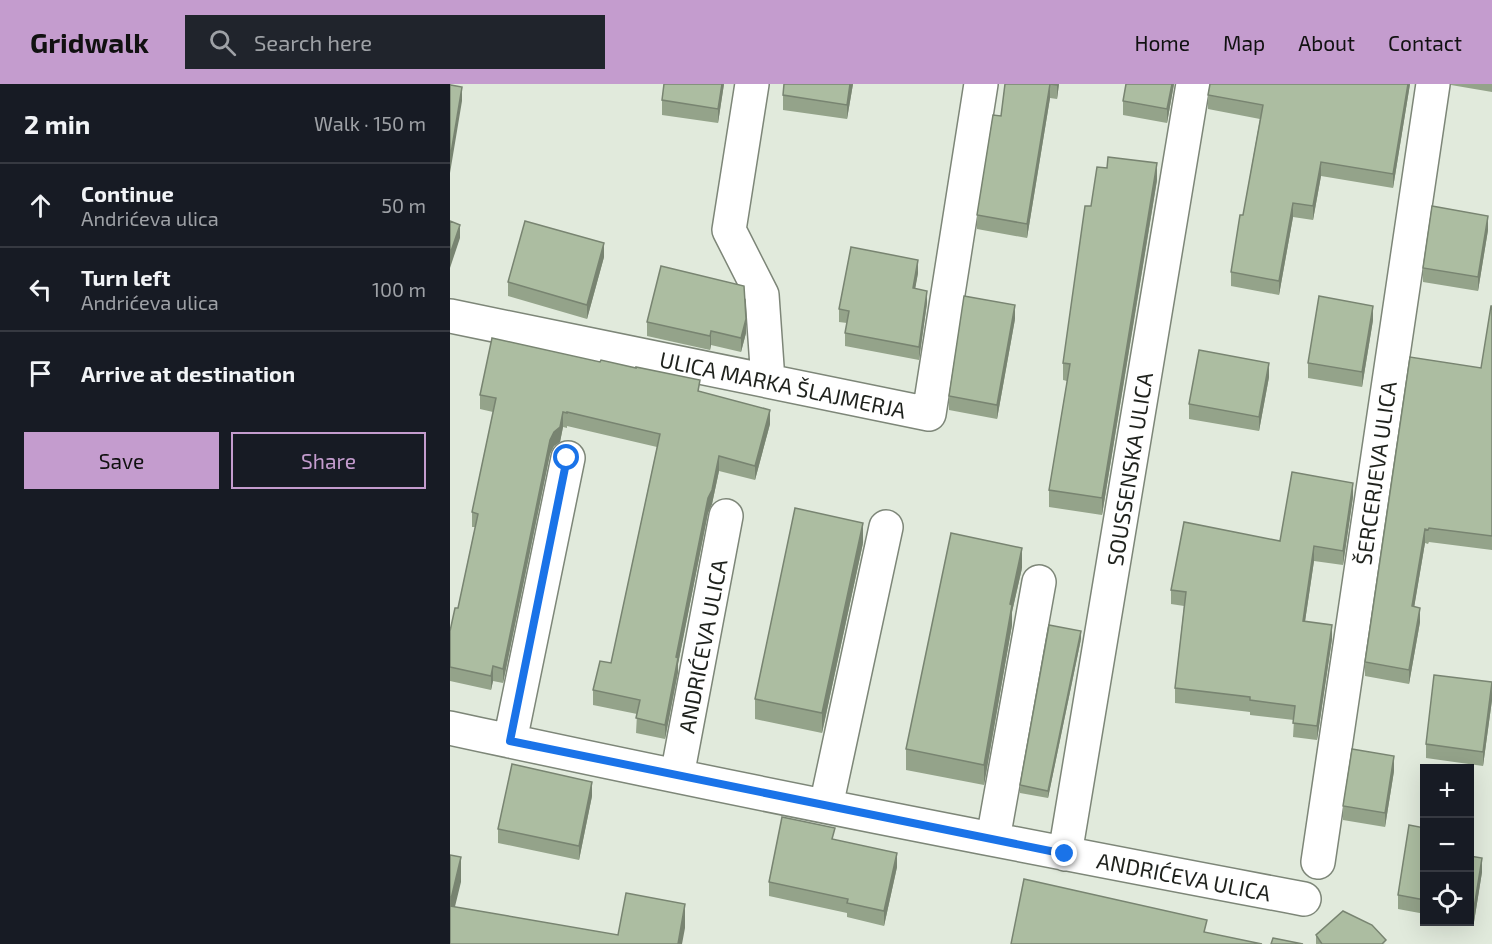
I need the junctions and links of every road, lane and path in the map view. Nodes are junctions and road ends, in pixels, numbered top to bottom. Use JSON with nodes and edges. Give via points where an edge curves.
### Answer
{"nodes":[{"id":1,"x":752,"y":84,"type":"edge"},
{"id":2,"x":981,"y":84,"type":"edge"},
{"id":3,"x":1193,"y":84,"type":"edge"},
{"id":4,"x":1433,"y":84,"type":"edge"},
{"id":5,"x":450,"y":316,"type":"edge"},
{"id":6,"x":768,"y":381,"type":"junction"},
{"id":7,"x":567,"y":458,"type":"dead end"},
{"id":8,"x":726,"y":516,"type":"dead end"},
{"id":9,"x":886,"y":527,"type":"dead end"},
{"id":10,"x":1039,"y":582,"type":"dead end"},
{"id":11,"x":450,"y":729,"type":"edge"},
{"id":12,"x":510,"y":741,"type":"junction"},
{"id":13,"x":677,"y":776,"type":"junction"},
{"id":14,"x":826,"y":806,"type":"junction"},
{"id":15,"x":993,"y":839,"type":"junction"},
{"id":16,"x":1065,"y":854,"type":"junction"},
{"id":17,"x":1318,"y":862,"type":"dead end"},
{"id":18,"x":1304,"y":899,"type":"dead end"}],
"edges":[{"from":1,"to":6,"type":"street","via":[[729,230],[762,295]]},
{"from":2,"to":6,"type":"street","name":"ULICA MARKA ŠLAJMERJA","via":[[929,414]]},
{"from":3,"to":16,"type":"street","name":"SOUSSENSKA ULICA"},
{"from":4,"to":17,"type":"street","name":"ŠERCERJEVA ULICA"},
{"from":5,"to":6,"type":"street","name":"ULICA MARKA ŠLAJMERJA"},
{"from":7,"to":12,"type":"street"},
{"from":8,"to":13,"type":"street","name":"ANDRIĆEVA ULICA"},
{"from":9,"to":14,"type":"street"},
{"from":10,"to":15,"type":"street"},
{"from":11,"to":12,"type":"street","name":"ANDRIĆEVA ULICA"},
{"from":12,"to":13,"type":"street","name":"ANDRIĆEVA ULICA"},
{"from":13,"to":14,"type":"street","name":"ANDRIĆEVA ULICA"},
{"from":14,"to":15,"type":"street","name":"ANDRIĆEVA ULICA"},
{"from":15,"to":16,"type":"street","name":"ANDRIĆEVA ULICA"},
{"from":16,"to":18,"type":"street","name":"ANDRIĆEVA ULICA"}]}
